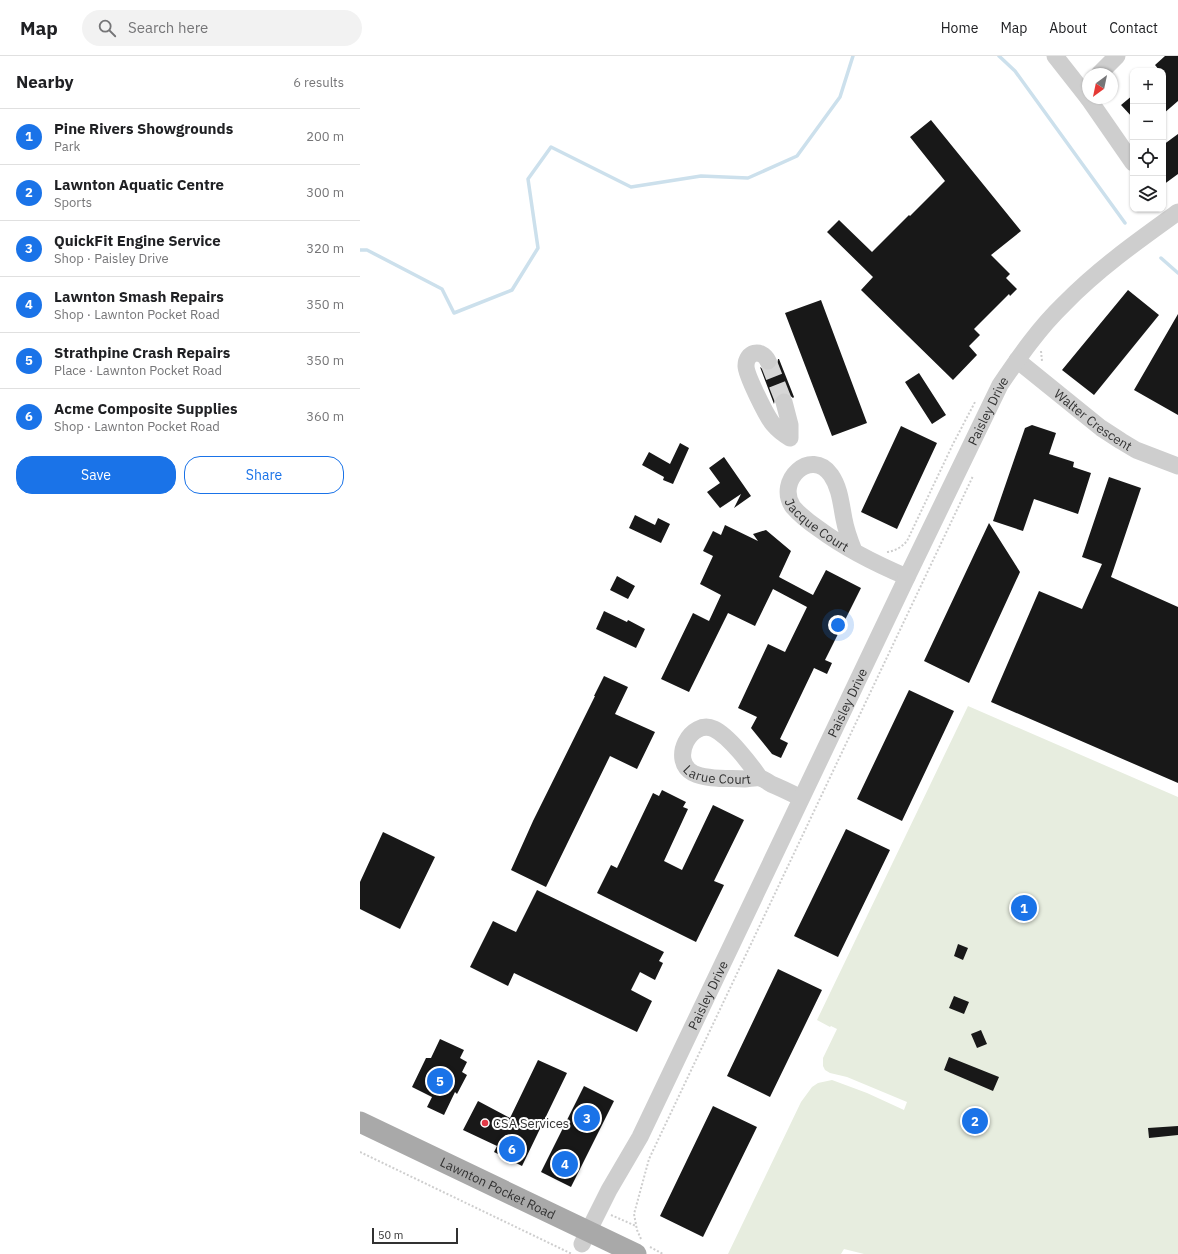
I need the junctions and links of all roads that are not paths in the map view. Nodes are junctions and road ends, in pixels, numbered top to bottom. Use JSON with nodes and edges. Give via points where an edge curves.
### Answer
{"nodes":[{"id":1,"x":1055,"y":56,"type":"edge"},
{"id":2,"x":1117,"y":56,"type":"edge"},
{"id":3,"x":1106,"y":68,"type":"edge"},
{"id":4,"x":1082,"y":87,"type":"edge"},
{"id":5,"x":1094,"y":104,"type":"edge"},
{"id":6,"x":1130,"y":158,"type":"edge"},
{"id":7,"x":1170,"y":212,"type":"edge"},
{"id":8,"x":1017,"y":360,"type":"junction"},
{"id":9,"x":768,"y":361,"type":"dead end"},
{"id":10,"x":784,"y":402,"type":"tunnel mouth"},
{"id":11,"x":1178,"y":466,"type":"edge"},
{"id":12,"x":854,"y":551,"type":"junction"},
{"id":13,"x":907,"y":577,"type":"junction"},
{"id":14,"x":760,"y":778,"type":"dead end"},
{"id":15,"x":801,"y":798,"type":"junction"},
{"id":16,"x":360,"y":1122,"type":"edge"},
{"id":17,"x":360,"y":1138,"type":"edge"},
{"id":18,"x":575,"y":1247,"type":"edge"},
{"id":19,"x":642,"y":1247,"type":"edge"},
{"id":20,"x":603,"y":1254,"type":"edge"}],
"edges":[{"from":1,"to":4,"type":"street"},
{"from":2,"to":3,"type":"street"},
{"from":5,"to":6,"type":"street"},
{"from":7,"to":8,"type":"street","name":"Paisley Drive","via":[[1062,305]]},
{"from":8,"to":11,"type":"street","name":"Walter Crescent","via":[[1101,428],[1136,450]]},
{"from":8,"to":13,"type":"street","name":"Paisley Drive","via":[[985,414]]},
{"from":9,"to":10,"type":"street","via":[[762,354],[753,354],[747,360],[746,369],[763,409],[778,430],[790,438],[790,425]]},
{"from":12,"to":12,"type":"street","name":"Jacque Court","via":[[839,544],[810,523],[793,506],[788,495],[788,486],[792,476],[799,469],[815,464],[831,475],[841,499]]},
{"from":12,"to":13,"type":"street","name":"Jacque Court"},
{"from":13,"to":15,"type":"street","name":"Paisley Drive"},
{"from":14,"to":15,"type":"street","name":"Larue Court"},
{"from":15,"to":18,"type":"street","name":"Paisley Drive","via":[[640,1137]]},
{"from":16,"to":18,"type":"main road","name":"Lawnton Pocket Road"},
{"from":17,"to":18,"type":"main road","name":"Lawnton Pocket Road"},
{"from":18,"to":19,"type":"main road","name":"Lawnton Pocket Road"},
{"from":18,"to":20,"type":"main road","name":"Lawnton Pocket Road"}]}
